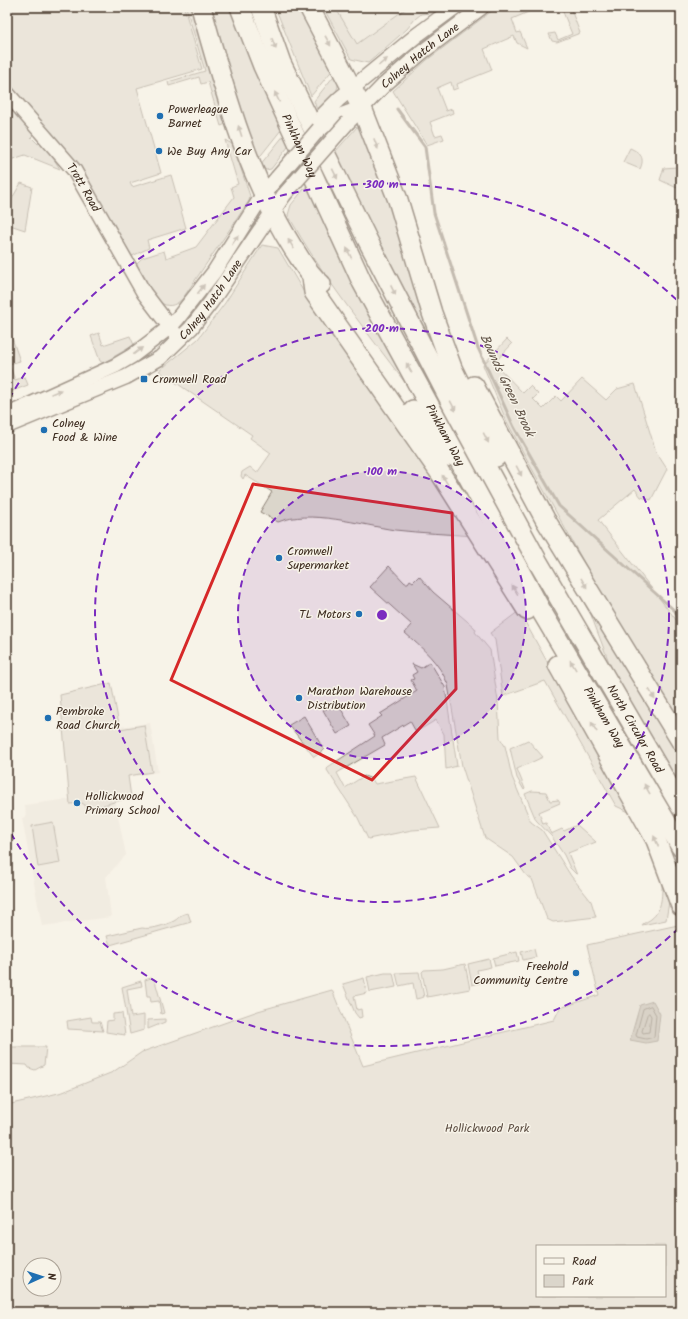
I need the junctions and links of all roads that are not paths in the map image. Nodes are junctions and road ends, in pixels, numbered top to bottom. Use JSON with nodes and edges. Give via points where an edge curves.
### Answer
{"nodes":[{"id":1,"x":201,"y":7,"type":"edge"},
{"id":2,"x":240,"y":7,"type":"edge"},
{"id":3,"x":261,"y":7,"type":"edge"},
{"id":4,"x":309,"y":7,"type":"edge"},
{"id":5,"x":455,"y":7,"type":"edge"},
{"id":6,"x":482,"y":7,"type":"edge"},
{"id":7,"x":7,"y":93,"type":"edge"},
{"id":8,"x":346,"y":93,"type":"junction"},
{"id":9,"x":352,"y":115,"type":"junction"},
{"id":10,"x":318,"y":129,"type":"junction"},
{"id":11,"x":264,"y":193,"type":"junction"},
{"id":12,"x":272,"y":210,"type":"junction"},
{"id":13,"x":417,"y":259,"type":"junction"},
{"id":14,"x":312,"y":277,"type":"junction"},
{"id":15,"x":144,"y":293,"type":"junction"},
{"id":16,"x":158,"y":311,"type":"junction"},
{"id":17,"x":183,"y":312,"type":"junction"},
{"id":18,"x":166,"y":330,"type":"junction"},
{"id":19,"x":176,"y":343,"type":"junction"},
{"id":20,"x":7,"y":415,"type":"edge"},
{"id":21,"x":7,"y":426,"type":"edge"},
{"id":22,"x":496,"y":525,"type":"junction"},
{"id":23,"x":602,"y":671,"type":"junction"},
{"id":24,"x":681,"y":741,"type":"edge"},
{"id":25,"x":681,"y":807,"type":"edge"},
{"id":26,"x":681,"y":847,"type":"edge"},
{"id":27,"x":681,"y":906,"type":"edge"}],
"edges":[{"from":11,"to":1,"type":"highway","one_way":true,"via":[[247,152]]},
{"from":22,"to":2,"type":"highway","name":"Pinkham Way","one_way":true,"via":[[362,282],[263,66]]},
{"from":3,"to":23,"type":"highway","name":"Pinkham Way","one_way":true,"via":[[281,63],[367,239],[475,447]]},
{"from":4,"to":8,"type":"highway","one_way":true},
{"from":8,"to":5,"type":"main road","name":"Colney Hatch Lane","one_way":true},
{"from":6,"to":9,"type":"main road","name":"Colney Hatch Lane","via":[[421,53]]},
{"from":7,"to":15,"type":"main road","name":"Trott Road","via":[[74,170]]},
{"from":8,"to":9,"type":"highway"},
{"from":8,"to":10,"type":"main road","name":"Colney Hatch Lane","via":[[324,114]]},
{"from":9,"to":10,"type":"main road","name":"Colney Hatch Lane","via":[[336,117]]},
{"from":9,"to":12,"type":"main road","name":"Colney Hatch Lane","bridge":true},
{"from":9,"to":13,"type":"highway","one_way":true,"via":[[398,200]]},
{"from":10,"to":11,"type":"main road","name":"Colney Hatch Lane","bridge":true},
{"from":11,"to":12,"type":"highway"},
{"from":17,"to":11,"type":"main road","name":"Colney Hatch Lane","one_way":true,"via":[[214,272]]},
{"from":14,"to":12,"type":"highway","one_way":true},
{"from":12,"to":19,"type":"main road","name":"Colney Hatch Lane","via":[[232,274]]},
{"from":13,"to":23,"type":"highway","one_way":true,"via":[[432,313],[452,368],[515,496],[588,623]]},
{"from":13,"to":24,"type":"highway","one_way":true,"via":[[468,374],[545,519]]},
{"from":14,"to":22,"type":"highway","via":[[322,285]]},
{"from":27,"to":14,"type":"highway","one_way":true,"via":[[656,840],[520,597],[441,474],[314,292]]},
{"from":15,"to":16,"type":"main road","name":"Trott Road"},
{"from":15,"to":18,"type":"main road","name":"Trott Road","via":[[146,305]]},
{"from":16,"to":17,"type":"main road"},
{"from":16,"to":18,"type":"main road","name":"Trott Road"},
{"from":17,"to":18,"type":"main road","name":"Colney Hatch Lane"},
{"from":18,"to":19,"type":"main road","name":"Trott Road"},
{"from":20,"to":18,"type":"main road","name":"Colney Hatch Lane","one_way":true,"via":[[115,366]]},
{"from":19,"to":21,"type":"main road","name":"Colney Hatch Lane","via":[[152,364],[126,377]]},
{"from":26,"to":22,"type":"highway","name":"Pinkham Way","one_way":true,"via":[[543,614]]},
{"from":23,"to":25,"type":"highway","name":"North Circular Road"}]}
